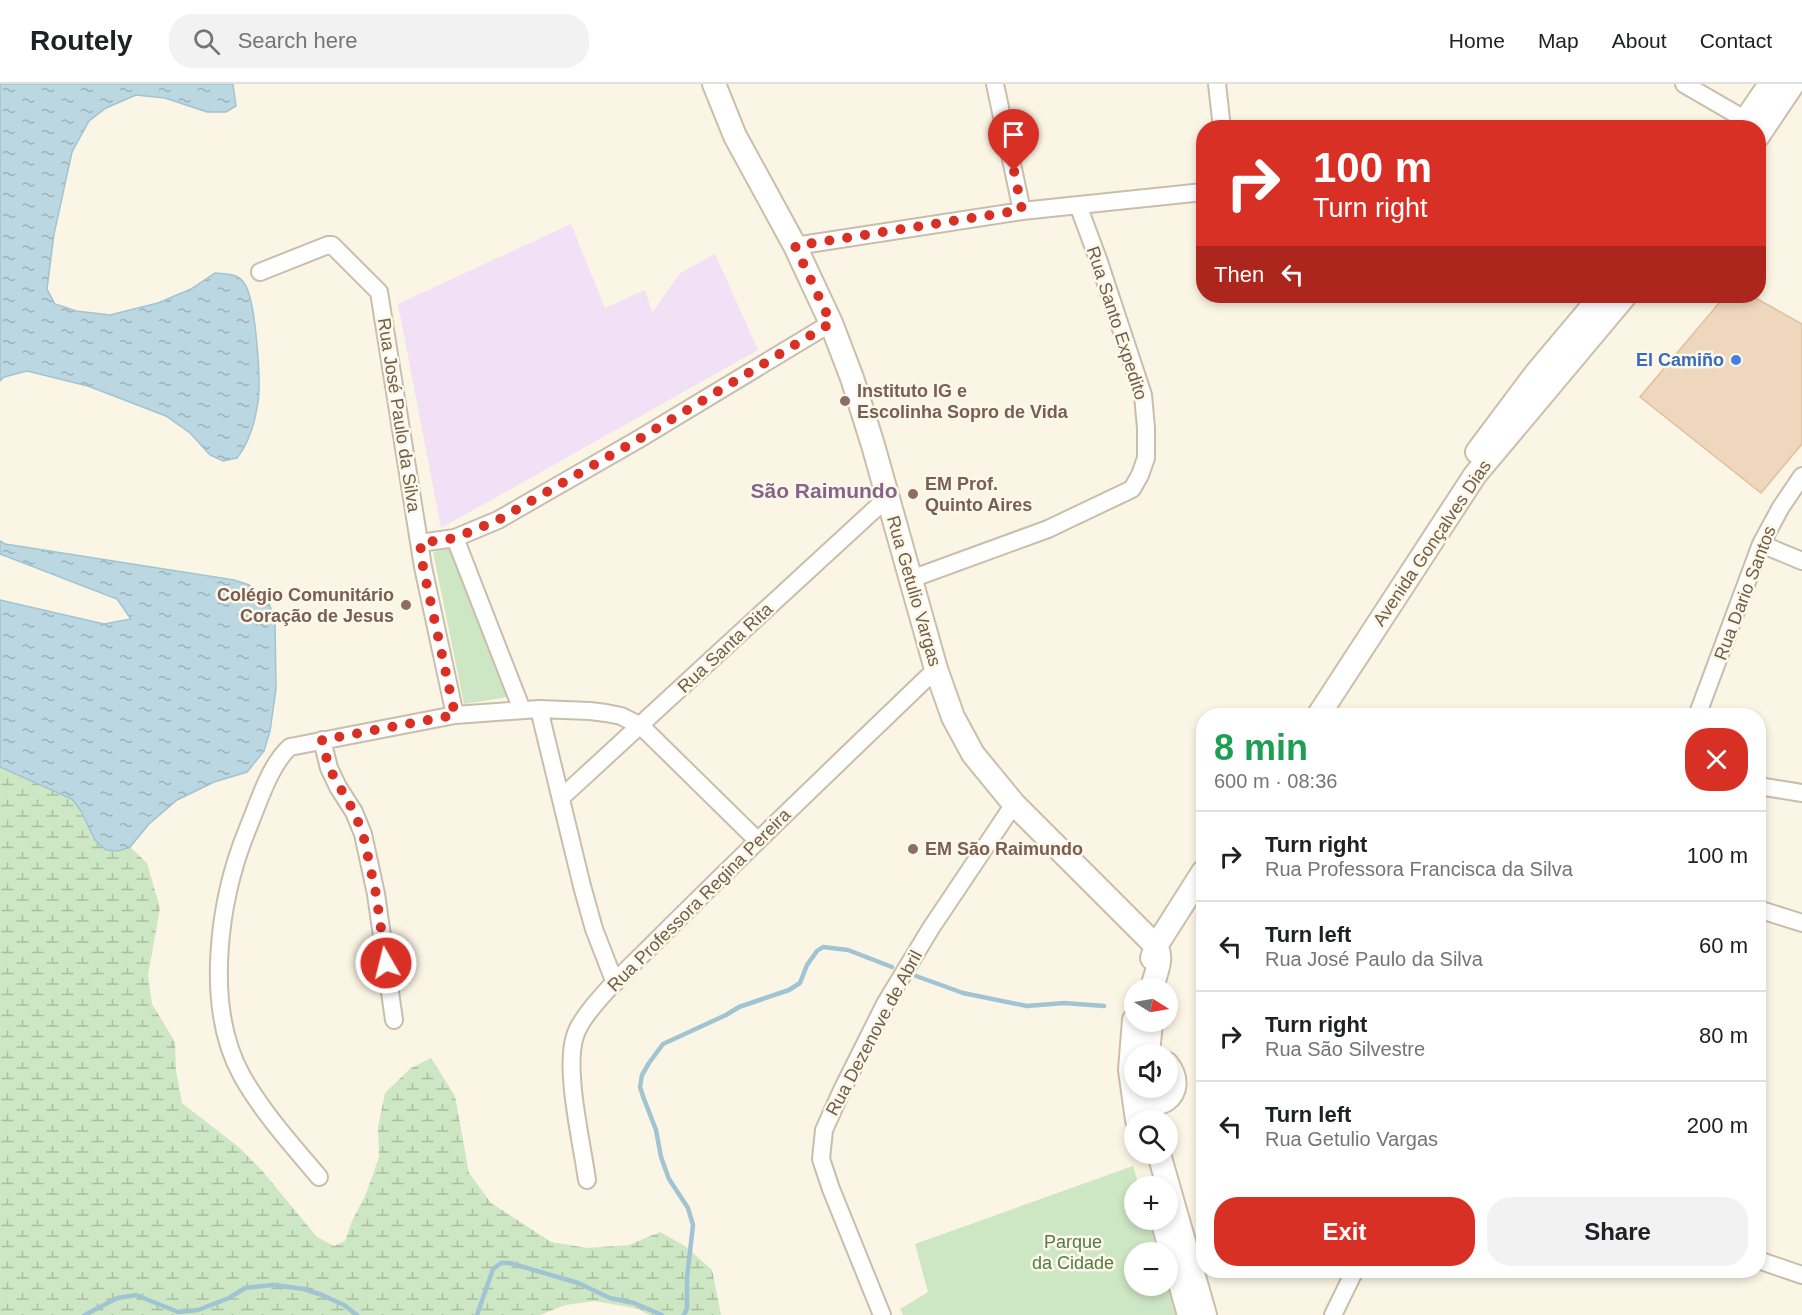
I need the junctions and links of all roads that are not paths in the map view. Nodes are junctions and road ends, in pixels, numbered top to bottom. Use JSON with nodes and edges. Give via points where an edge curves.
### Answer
{"nodes":[{"id":1,"x":714,"y":84,"type":"edge"},
{"id":2,"x":995,"y":84,"type":"edge"},
{"id":3,"x":1217,"y":84,"type":"edge"},
{"id":4,"x":1684,"y":84,"type":"edge"},
{"id":5,"x":1770,"y":84,"type":"edge"},
{"id":6,"x":1793,"y":84,"type":"edge"},
{"id":7,"x":1221,"y":120,"type":"edge"},
{"id":8,"x":1736,"y":120,"type":"edge"},
{"id":9,"x":1752,"y":120,"type":"edge"},
{"id":10,"x":1756,"y":120,"type":"edge"},
{"id":11,"x":1196,"y":193,"type":"edge"},
{"id":12,"x":1078,"y":205,"type":"junction"},
{"id":13,"x":1022,"y":210,"type":"junction"},
{"id":14,"x":795,"y":246,"type":"junction"},
{"id":15,"x":260,"y":272,"type":"dead end"},
{"id":16,"x":1595,"y":303,"type":"edge"},
{"id":17,"x":1598,"y":303,"type":"edge"},
{"id":18,"x":1619,"y":303,"type":"edge"},
{"id":19,"x":831,"y":323,"type":"junction"},
{"id":20,"x":1575,"y":356,"type":"junction"},
{"id":21,"x":1802,"y":476,"type":"edge"},
{"id":22,"x":887,"y":498,"type":"junction"},
{"id":23,"x":455,"y":538,"type":"junction"},
{"id":24,"x":420,"y":543,"type":"junction"},
{"id":25,"x":1761,"y":544,"type":"junction"},
{"id":26,"x":1802,"y":561,"type":"edge"},
{"id":27,"x":911,"y":579,"type":"junction"},
{"id":28,"x":936,"y":669,"type":"junction"},
{"id":29,"x":1308,"y":708,"type":"edge"},
{"id":30,"x":1323,"y":708,"type":"edge"},
{"id":31,"x":1700,"y":708,"type":"edge"},
{"id":32,"x":530,"y":709,"type":"junction"},
{"id":33,"x":455,"y":715,"type":"junction"},
{"id":34,"x":641,"y":726,"type":"junction"},
{"id":35,"x":322,"y":740,"type":"junction"},
{"id":36,"x":1766,"y":787,"type":"edge"},
{"id":37,"x":1802,"y":793,"type":"edge"},
{"id":38,"x":562,"y":797,"type":"junction"},
{"id":39,"x":1014,"y":804,"type":"junction"},
{"id":40,"x":757,"y":840,"type":"junction"},
{"id":41,"x":1196,"y":883,"type":"edge"},
{"id":42,"x":1196,"y":908,"type":"edge"},
{"id":43,"x":1766,"y":912,"type":"edge"},
{"id":44,"x":1802,"y":923,"type":"edge"},
{"id":45,"x":1156,"y":946,"type":"junction"},
{"id":46,"x":1145,"y":978,"type":"edge"},
{"id":47,"x":1156,"y":978,"type":"edge"},
{"id":48,"x":1158,"y":978,"type":"edge"},
{"id":49,"x":615,"y":983,"type":"junction"},
{"id":50,"x":394,"y":1020,"type":"dead end"},
{"id":51,"x":1144,"y":1041,"type":"edge"},
{"id":52,"x":1168,"y":1098,"type":"edge"},
{"id":53,"x":1146,"y":1099,"type":"edge"},
{"id":54,"x":1135,"y":1110,"type":"edge"},
{"id":55,"x":1162,"y":1164,"type":"edge"},
{"id":56,"x":319,"y":1177,"type":"dead end"},
{"id":57,"x":587,"y":1180,"type":"dead end"},
{"id":58,"x":1165,"y":1230,"type":"edge"},
{"id":59,"x":1766,"y":1263,"type":"edge"},
{"id":60,"x":1802,"y":1275,"type":"edge"},
{"id":61,"x":1351,"y":1278,"type":"edge"},
{"id":62,"x":882,"y":1315,"type":"edge"},
{"id":63,"x":1189,"y":1315,"type":"edge"},
{"id":64,"x":1205,"y":1315,"type":"edge"},
{"id":65,"x":1333,"y":1315,"type":"edge"}],
"edges":[{"from":1,"to":14,"type":"main road","name":"Rua Getulio Vargas","via":[[731,127]]},
{"from":2,"to":13,"type":"street"},
{"from":3,"to":7,"type":"street"},
{"from":4,"to":8,"type":"street"},
{"from":5,"to":9,"type":"main road"},
{"from":6,"to":10,"type":"main road"},
{"from":11,"to":12,"type":"street"},
{"from":12,"to":13,"type":"street"},
{"from":12,"to":27,"type":"street","name":"Rua Santo Expedito","via":[[1143,395],[1146,458],[1140,475],[1132,489],[1048,529]]},
{"from":13,"to":14,"type":"street"},
{"from":14,"to":19,"type":"main road","name":"Rua Getulio Vargas"},
{"from":15,"to":24,"type":"street","name":"Rua José Paulo da Silva","via":[[328,245],[379,292]]},
{"from":16,"to":29,"type":"main road","name":"Avenida Gonçalves Dias","via":[[1458,478]]},
{"from":17,"to":20,"type":"main road","via":[[1570,341],[1568,348]]},
{"from":18,"to":20,"type":"main road","name":"Avenida Gonçalves Dias"},
{"from":19,"to":22,"type":"main road","name":"Rua Getulio Vargas","via":[[873,444]]},
{"from":19,"to":23,"type":"street","via":[[598,463],[498,520]]},
{"from":20,"to":30,"type":"main road","name":"Avenida Gonçalves Dias","via":[[1475,476]]},
{"from":21,"to":25,"type":"street","name":"Rua Dario Santos"},
{"from":22,"to":27,"type":"main road","name":"Rua Getulio Vargas"},
{"from":22,"to":34,"type":"street","name":"Rua Santa Rita"},
{"from":23,"to":24,"type":"street"},
{"from":23,"to":32,"type":"street"},
{"from":24,"to":33,"type":"street","name":"Rua José Paulo da Silva"},
{"from":25,"to":26,"type":"street"},
{"from":25,"to":31,"type":"street","name":"Rua Dario Santos"},
{"from":27,"to":28,"type":"main road","name":"Rua Getulio Vargas"},
{"from":28,"to":39,"type":"main road","name":"Rua Getulio Vargas","via":[[953,717],[973,754]]},
{"from":28,"to":40,"type":"street","name":"Rua Professora Regina Pereira"},
{"from":32,"to":33,"type":"street"},
{"from":32,"to":34,"type":"street","via":[[606,713]]},
{"from":32,"to":38,"type":"street"},
{"from":33,"to":35,"type":"street"},
{"from":34,"to":38,"type":"street","name":"Rua Santa Rita"},
{"from":34,"to":40,"type":"street"},
{"from":35,"to":50,"type":"street","via":[[329,768],[363,834]]},
{"from":35,"to":56,"type":"street","via":[[294,745],[284,752],[268,781],[231,877],[223,920],[220,979],[232,1055],[264,1111]]},
{"from":36,"to":37,"type":"street"},
{"from":38,"to":49,"type":"street","via":[[591,918]]},
{"from":39,"to":45,"type":"main road","name":"Rua Getulio Vargas"},
{"from":39,"to":62,"type":"street","name":"Rua Dezenove de Abril","via":[[885,1004],[824,1130],[821,1159]]},
{"from":40,"to":49,"type":"street","name":"Rua Professora Regina Pereira"},
{"from":41,"to":45,"type":"main road"},
{"from":42,"to":48,"type":"main road"},
{"from":43,"to":44,"type":"street"},
{"from":45,"to":46,"type":"main road"},
{"from":45,"to":47,"type":"main road","via":[[1160,952]]},
{"from":49,"to":57,"type":"street","name":"Rua Professora Regina Pereira","via":[[581,1022],[571,1049]]},
{"from":51,"to":54,"type":"main road","via":[[1132,1091]]},
{"from":52,"to":53,"type":"main road","via":[[1156,1103]]},
{"from":55,"to":64,"type":"main road"},
{"from":58,"to":63,"type":"main road"},
{"from":59,"to":60,"type":"street"},
{"from":61,"to":65,"type":"street"}]}
